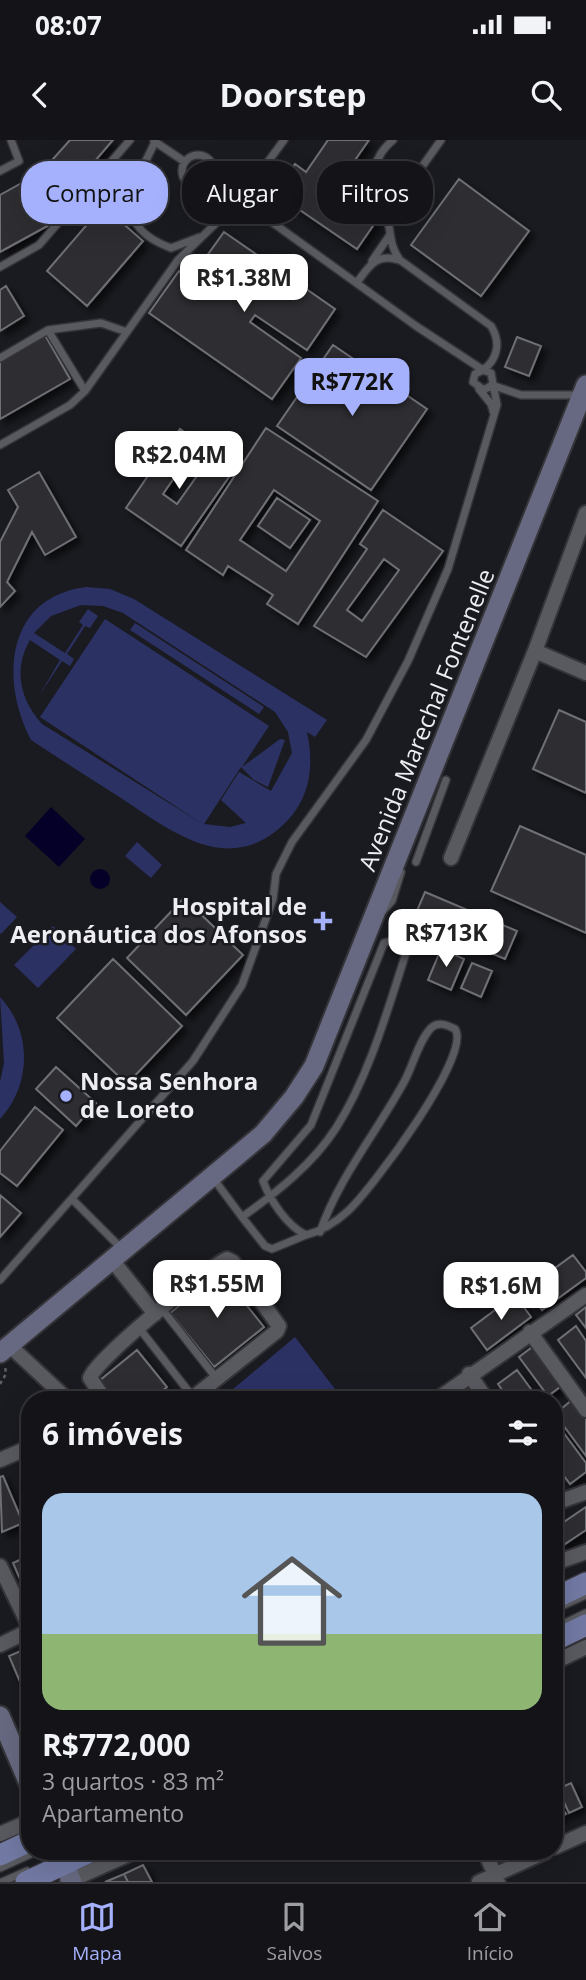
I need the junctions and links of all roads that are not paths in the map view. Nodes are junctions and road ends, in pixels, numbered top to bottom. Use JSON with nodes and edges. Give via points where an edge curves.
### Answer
{"nodes":[{"id":1,"x":11,"y":140,"type":"edge"},
{"id":2,"x":130,"y":140,"type":"edge"},
{"id":3,"x":284,"y":140,"type":"edge"},
{"id":4,"x":393,"y":140,"type":"edge"},
{"id":5,"x":441,"y":140,"type":"edge"},
{"id":6,"x":154,"y":141,"type":"edge"},
{"id":7,"x":184,"y":161,"type":"edge"},
{"id":8,"x":186,"y":161,"type":"edge"},
{"id":9,"x":210,"y":161,"type":"edge"},
{"id":10,"x":269,"y":161,"type":"edge"},
{"id":11,"x":378,"y":161,"type":"edge"},
{"id":12,"x":426,"y":161,"type":"edge"},
{"id":13,"x":0,"y":171,"type":"edge"},
{"id":14,"x":216,"y":224,"type":"edge"},
{"id":15,"x":275,"y":224,"type":"edge"},
{"id":16,"x":388,"y":224,"type":"edge"},
{"id":17,"x":389,"y":235,"type":"junction"},
{"id":18,"x":204,"y":236,"type":"junction"},
{"id":19,"x":400,"y":260,"type":"junction"},
{"id":20,"x":371,"y":263,"type":"junction"},
{"id":21,"x":0,"y":267,"type":"edge"},
{"id":22,"x":358,"y":281,"type":"junction"},
{"id":23,"x":48,"y":330,"type":"junction"},
{"id":24,"x":127,"y":332,"type":"junction"},
{"id":25,"x":0,"y":358,"type":"edge"},
{"id":26,"x":483,"y":370,"type":"junction"},
{"id":27,"x":492,"y":385,"type":"junction"},
{"id":28,"x":479,"y":389,"type":"junction"},
{"id":29,"x":584,"y":390,"type":"edge"},
{"id":30,"x":85,"y":391,"type":"junction"},
{"id":31,"x":494,"y":415,"type":"junction"},
{"id":32,"x":0,"y":445,"type":"edge"},
{"id":33,"x":586,"y":513,"type":"edge"},
{"id":34,"x":535,"y":651,"type":"junction"},
{"id":35,"x":586,"y":673,"type":"edge"},
{"id":36,"x":446,"y":780,"type":"dead end"},
{"id":37,"x":411,"y":847,"type":"junction"},
{"id":38,"x":451,"y":858,"type":"dead end"},
{"id":39,"x":416,"y":862,"type":"dead end"},
{"id":40,"x":213,"y":1178,"type":"junction"},
{"id":41,"x":271,"y":1197,"type":"junction"},
{"id":42,"x":72,"y":1199,"type":"junction"},
{"id":43,"x":242,"y":1217,"type":"junction"},
{"id":44,"x":320,"y":1232,"type":"junction"},
{"id":45,"x":306,"y":1235,"type":"junction"},
{"id":46,"x":118,"y":1256,"type":"junction"},
{"id":47,"x":0,"y":1280,"type":"edge"},
{"id":48,"x":586,"y":1295,"type":"edge"},
{"id":49,"x":159,"y":1311,"type":"junction"},
{"id":50,"x":139,"y":1328,"type":"junction"},
{"id":51,"x":530,"y":1332,"type":"junction"},
{"id":52,"x":3,"y":1344,"type":"edge"},
{"id":53,"x":469,"y":1374,"type":"junction"},
{"id":54,"x":217,"y":1379,"type":"junction"},
{"id":55,"x":58,"y":1391,"type":"edge"},
{"id":56,"x":98,"y":1391,"type":"edge"},
{"id":57,"x":186,"y":1391,"type":"edge"},
{"id":58,"x":202,"y":1391,"type":"edge"},
{"id":59,"x":447,"y":1391,"type":"edge"},
{"id":60,"x":481,"y":1391,"type":"edge"},
{"id":61,"x":586,"y":1410,"type":"edge"},
{"id":62,"x":21,"y":1451,"type":"edge"},
{"id":63,"x":0,"y":1460,"type":"edge"},
{"id":64,"x":586,"y":1492,"type":"edge"},
{"id":65,"x":563,"y":1499,"type":"edge"},
{"id":66,"x":586,"y":1552,"type":"edge"},
{"id":67,"x":563,"y":1560,"type":"edge"},
{"id":68,"x":0,"y":1566,"type":"edge"},
{"id":69,"x":586,"y":1583,"type":"edge"},
{"id":70,"x":563,"y":1594,"type":"edge"},
{"id":71,"x":586,"y":1595,"type":"edge"},
{"id":72,"x":563,"y":1605,"type":"edge"},
{"id":73,"x":21,"y":1610,"type":"edge"},
{"id":74,"x":586,"y":1613,"type":"edge"},
{"id":75,"x":563,"y":1624,"type":"edge"},
{"id":76,"x":586,"y":1625,"type":"edge"},
{"id":77,"x":21,"y":1634,"type":"edge"},
{"id":78,"x":563,"y":1636,"type":"edge"},
{"id":79,"x":0,"y":1645,"type":"edge"},
{"id":80,"x":586,"y":1647,"type":"edge"},
{"id":81,"x":563,"y":1657,"type":"edge"},
{"id":82,"x":0,"y":1716,"type":"edge"},
{"id":83,"x":21,"y":1765,"type":"edge"},
{"id":84,"x":21,"y":1825,"type":"edge"},
{"id":85,"x":586,"y":1833,"type":"edge"},
{"id":86,"x":0,"y":1834,"type":"edge"},
{"id":87,"x":563,"y":1843,"type":"edge"},
{"id":88,"x":21,"y":1845,"type":"edge"},
{"id":89,"x":0,"y":1855,"type":"edge"},
{"id":90,"x":21,"y":1858,"type":"edge"},
{"id":91,"x":98,"y":1860,"type":"edge"},
{"id":92,"x":488,"y":1860,"type":"edge"},
{"id":93,"x":530,"y":1860,"type":"edge"},
{"id":94,"x":66,"y":1867,"type":"edge"},
{"id":95,"x":0,"y":1868,"type":"edge"},
{"id":96,"x":496,"y":1878,"type":"edge"},
{"id":97,"x":2,"y":1882,"type":"edge"},
{"id":98,"x":26,"y":1882,"type":"edge"},
{"id":99,"x":479,"y":1882,"type":"edge"}],
"edges":[{"from":1,"to":13,"type":"lane","via":[[19,160]]},
{"from":2,"to":21,"type":"lane","via":[[39,245]]},
{"from":3,"to":10,"type":"lane"},
{"from":4,"to":11,"type":"lane"},
{"from":5,"to":12,"type":"lane"},
{"from":6,"to":7,"type":"lane"},
{"from":6,"to":18,"type":"lane","via":[[136,181],[130,208],[133,223],[151,241],[171,248]]},
{"from":8,"to":9,"type":"lane","via":[[195,155]]},
{"from":14,"to":18,"type":"lane"},
{"from":15,"to":22,"type":"lane"},
{"from":16,"to":17,"type":"lane"},
{"from":17,"to":19,"type":"lane"},
{"from":17,"to":20,"type":"lane"},
{"from":18,"to":24,"type":"lane","via":[[178,260]]},
{"from":19,"to":20,"type":"lane","via":[[388,256]]},
{"from":19,"to":26,"type":"lane","via":[[491,326],[498,341],[491,364]]},
{"from":20,"to":22,"type":"lane"},
{"from":22,"to":26,"type":"lane"},
{"from":23,"to":24,"type":"lane","via":[[101,323]]},
{"from":23,"to":25,"type":"lane"},
{"from":23,"to":30,"type":"lane"},
{"from":24,"to":30,"type":"lane"},
{"from":26,"to":27,"type":"lane","via":[[493,377]]},
{"from":26,"to":28,"type":"lane","via":[[473,378]]},
{"from":27,"to":28,"type":"lane"},
{"from":27,"to":29,"type":"lane","via":[[521,395]]},
{"from":27,"to":31,"type":"lane","via":[[497,405]]},
{"from":28,"to":31,"type":"lane"},
{"from":29,"to":37,"type":"main road","name":"Avenida Marechal Fontenelle"},
{"from":30,"to":32,"type":"lane","via":[[70,405]]},
{"from":31,"to":42,"type":"lane","via":[[448,569],[408,661],[366,740],[292,842],[276,874],[273,899],[242,985],[193,1061]]},
{"from":33,"to":34,"type":"street"},
{"from":34,"to":35,"type":"street"},
{"from":34,"to":38,"type":"street"},
{"from":36,"to":37,"type":"lane"},
{"from":37,"to":39,"type":"lane"},
{"from":37,"to":40,"type":"main road","name":"Avenida Marechal Fontenelle","via":[[373,922],[314,1066],[263,1134]]},
{"from":40,"to":43,"type":"lane"},
{"from":40,"to":46,"type":"main road","name":"Avenida Marechal Fontenelle"},
{"from":41,"to":41,"type":"lane","via":[[311,1158],[345,1114],[382,1028],[406,953],[397,939],[384,943],[311,1125],[263,1181]]},
{"from":41,"to":43,"type":"lane"},
{"from":41,"to":45,"type":"lane","via":[[292,1225]]},
{"from":42,"to":46,"type":"lane","via":[[116,1241]]},
{"from":42,"to":47,"type":"lane"},
{"from":43,"to":45,"type":"lane","via":[[272,1249]]},
{"from":44,"to":44,"type":"lane","via":[[355,1204],[401,1147],[449,1065],[459,1041],[455,1029],[437,1024],[428,1031],[404,1082],[334,1194]]},
{"from":44,"to":45,"type":"lane"},
{"from":46,"to":49,"type":"street"},
{"from":46,"to":52,"type":"main road","name":"Avenida Marechal Fontenelle"},
{"from":48,"to":51,"type":"street"},
{"from":49,"to":50,"type":"street"},
{"from":49,"to":54,"type":"lane"},
{"from":49,"to":54,"type":"street","via":[[222,1262],[233,1262],[278,1326]]},
{"from":50,"to":56,"type":"street","via":[[91,1374]]},
{"from":50,"to":57,"type":"lane"},
{"from":51,"to":53,"type":"street"},
{"from":51,"to":61,"type":"street"},
{"from":52,"to":55,"type":"street"},
{"from":53,"to":59,"type":"street"},
{"from":53,"to":60,"type":"street"},
{"from":54,"to":58,"type":"street"},
{"from":62,"to":63,"type":"street"},
{"from":64,"to":65,"type":"street"},
{"from":66,"to":67,"type":"street"},
{"from":68,"to":73,"type":"street"},
{"from":69,"to":70,"type":"main road"},
{"from":71,"to":72,"type":"lane"},
{"from":74,"to":75,"type":"lane"},
{"from":76,"to":78,"type":"main road"},
{"from":77,"to":79,"type":"street"},
{"from":80,"to":81,"type":"street"},
{"from":82,"to":83,"type":"main road"},
{"from":84,"to":86,"type":"street"},
{"from":85,"to":87,"type":"street"},
{"from":88,"to":89,"type":"main road"},
{"from":90,"to":95,"type":"lane"},
{"from":91,"to":94,"type":"street"},
{"from":92,"to":96,"type":"street"},
{"from":93,"to":96,"type":"street"},
{"from":94,"to":97,"type":"lane"},
{"from":94,"to":98,"type":"main road"},
{"from":96,"to":99,"type":"street"}]}
